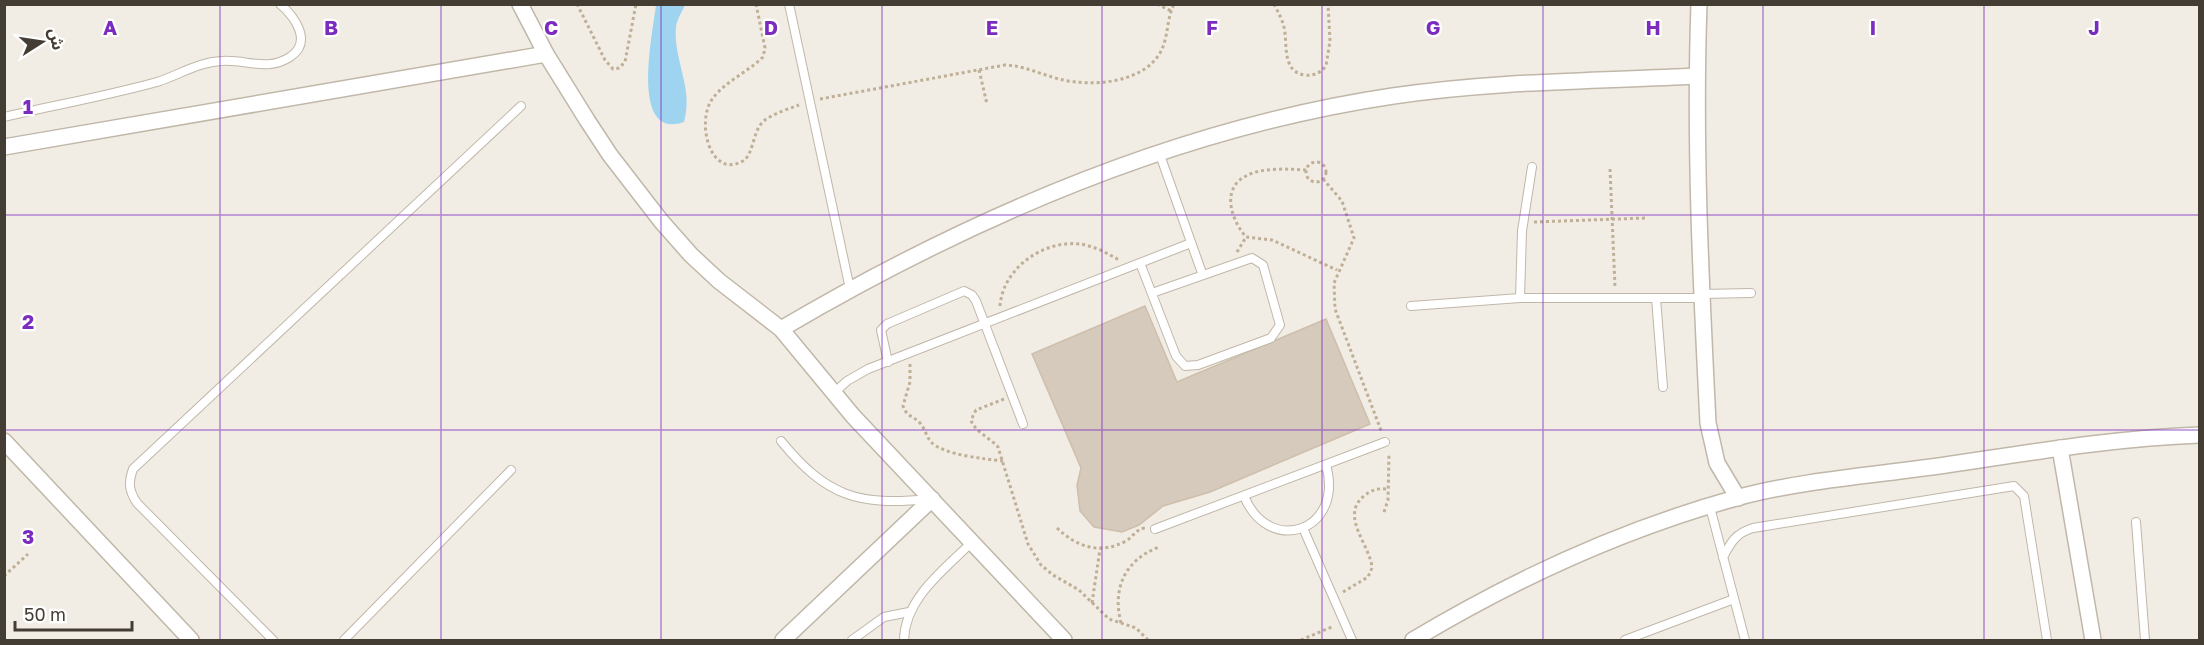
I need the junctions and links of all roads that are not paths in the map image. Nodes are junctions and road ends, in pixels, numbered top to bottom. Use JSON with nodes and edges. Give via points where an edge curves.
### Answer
{"nodes":[{"id":1,"x":280,"y":4,"type":"edge"},
{"id":2,"x":520,"y":4,"type":"edge"},
{"id":3,"x":1700,"y":4,"type":"edge"},
{"id":4,"x":792,"y":5,"type":"edge"},
{"id":5,"x":291,"y":8,"type":"edge"},
{"id":6,"x":546,"y":54,"type":"junction"},
{"id":7,"x":1697,"y":76,"type":"junction"},
{"id":8,"x":522,"y":106,"type":"dead end"},
{"id":9,"x":4,"y":117,"type":"edge"},
{"id":10,"x":4,"y":147,"type":"edge"},
{"id":11,"x":1160,"y":155,"type":"junction"},
{"id":12,"x":1532,"y":166,"type":"dead end"},
{"id":13,"x":1191,"y":243,"type":"junction"},
{"id":14,"x":1136,"y":265,"type":"junction"},
{"id":15,"x":1202,"y":273,"type":"junction"},
{"id":16,"x":850,"y":289,"type":"junction"},
{"id":17,"x":1152,"y":292,"type":"junction"},
{"id":18,"x":1751,"y":293,"type":"dead end"},
{"id":19,"x":1702,"y":296,"type":"junction"},
{"id":20,"x":1520,"y":298,"type":"junction"},
{"id":21,"x":1656,"y":298,"type":"junction"},
{"id":22,"x":1411,"y":306,"type":"dead end"},
{"id":23,"x":985,"y":324,"type":"junction"},
{"id":24,"x":781,"y":329,"type":"junction"},
{"id":25,"x":888,"y":362,"type":"junction"},
{"id":26,"x":1663,"y":387,"type":"dead end"},
{"id":27,"x":834,"y":393,"type":"junction"},
{"id":28,"x":1023,"y":424,"type":"dead end"},
{"id":29,"x":2199,"y":435,"type":"edge"},
{"id":30,"x":4,"y":441,"type":"edge"},
{"id":31,"x":781,"y":441,"type":"dead end"},
{"id":32,"x":1385,"y":442,"type":"road end"},
{"id":33,"x":2060,"y":448,"type":"junction"},
{"id":34,"x":1326,"y":465,"type":"junction"},
{"id":35,"x":511,"y":470,"type":"dead end"},
{"id":36,"x":1244,"y":496,"type":"junction"},
{"id":37,"x":1738,"y":498,"type":"junction"},
{"id":38,"x":932,"y":499,"type":"junction"},
{"id":39,"x":1710,"y":507,"type":"junction"},
{"id":40,"x":2136,"y":522,"type":"dead end"},
{"id":41,"x":1303,"y":528,"type":"junction"},
{"id":42,"x":1155,"y":529,"type":"road end"},
{"id":43,"x":972,"y":542,"type":"junction"},
{"id":44,"x":1723,"y":557,"type":"junction"},
{"id":45,"x":1734,"y":599,"type":"junction"},
{"id":46,"x":909,"y":612,"type":"junction"},
{"id":47,"x":191,"y":640,"type":"edge"},
{"id":48,"x":273,"y":640,"type":"edge"},
{"id":49,"x":345,"y":640,"type":"edge"},
{"id":50,"x":783,"y":640,"type":"edge"},
{"id":51,"x":852,"y":640,"type":"edge"},
{"id":52,"x":904,"y":640,"type":"edge"},
{"id":53,"x":1064,"y":640,"type":"edge"},
{"id":54,"x":1352,"y":640,"type":"edge"},
{"id":55,"x":1413,"y":640,"type":"edge"},
{"id":56,"x":1626,"y":640,"type":"edge"},
{"id":57,"x":1745,"y":640,"type":"edge"},
{"id":58,"x":2047,"y":640,"type":"edge"},
{"id":59,"x":2093,"y":640,"type":"edge"},
{"id":60,"x":2145,"y":640,"type":"edge"}],
"edges":[{"from":1,"to":5,"type":"lane"},
{"from":2,"to":6,"type":"street"},
{"from":3,"to":7,"type":"street"},
{"from":4,"to":16,"type":"lane"},
{"from":5,"to":9,"type":"lane","via":[[301,34],[299,46],[291,57],[280,62],[208,62],[82,102]]},
{"from":6,"to":10,"type":"street"},
{"from":6,"to":24,"type":"street","via":[[610,155],[661,221],[712,274]]},
{"from":7,"to":11,"type":"street","via":[[1394,96],[1244,127]]},
{"from":7,"to":19,"type":"street"},
{"from":8,"to":48,"type":"lane","via":[[133,469],[130,493],[137,503]]},
{"from":11,"to":13,"type":"lane"},
{"from":11,"to":16,"type":"street","via":[[988,220]]},
{"from":12,"to":20,"type":"lane","via":[[1523,222]]},
{"from":13,"to":14,"type":"lane"},
{"from":13,"to":15,"type":"lane"},
{"from":14,"to":17,"type":"lane"},
{"from":14,"to":23,"type":"lane"},
{"from":15,"to":17,"type":"lane"},
{"from":15,"to":17,"type":"lane","via":[[1245,258],[1258,260],[1266,272],[1280,319],[1277,333],[1198,365],[1185,366],[1176,356]]},
{"from":16,"to":24,"type":"street"},
{"from":18,"to":19,"type":"lane"},
{"from":19,"to":21,"type":"lane"},
{"from":19,"to":37,"type":"street","via":[[1711,443],[1717,463]]},
{"from":20,"to":21,"type":"lane"},
{"from":20,"to":22,"type":"lane"},
{"from":21,"to":26,"type":"lane"},
{"from":23,"to":25,"type":"lane"},
{"from":23,"to":25,"type":"lane","via":[[972,295],[957,292],[881,330]]},
{"from":23,"to":28,"type":"lane"},
{"from":24,"to":27,"type":"street"},
{"from":25,"to":27,"type":"lane","via":[[856,374]]},
{"from":27,"to":38,"type":"street"},
{"from":29,"to":33,"type":"street"},
{"from":30,"to":47,"type":"street"},
{"from":31,"to":38,"type":"lane","via":[[818,481],[849,496],[891,503]]},
{"from":32,"to":34,"type":"lane"},
{"from":33,"to":37,"type":"street"},
{"from":33,"to":59,"type":"street"},
{"from":34,"to":36,"type":"lane"},
{"from":34,"to":41,"type":"lane","via":[[1330,479],[1328,503],[1322,514]]},
{"from":35,"to":49,"type":"lane"},
{"from":36,"to":41,"type":"lane","via":[[1253,513],[1267,525],[1284,530]]},
{"from":36,"to":42,"type":"lane"},
{"from":37,"to":39,"type":"street"},
{"from":38,"to":43,"type":"street"},
{"from":38,"to":50,"type":"street"},
{"from":39,"to":44,"type":"lane"},
{"from":39,"to":55,"type":"street","via":[[1586,552],[1514,585]]},
{"from":40,"to":60,"type":"lane"},
{"from":41,"to":54,"type":"lane"},
{"from":43,"to":46,"type":"lane"},
{"from":43,"to":53,"type":"street"},
{"from":44,"to":45,"type":"lane"},
{"from":44,"to":58,"type":"lane","via":[[1741,531],[1753,528],[2014,486],[2024,496]]},
{"from":45,"to":56,"type":"lane"},
{"from":45,"to":57,"type":"lane"},
{"from":46,"to":51,"type":"lane","via":[[884,617]]},
{"from":46,"to":52,"type":"lane"}]}
